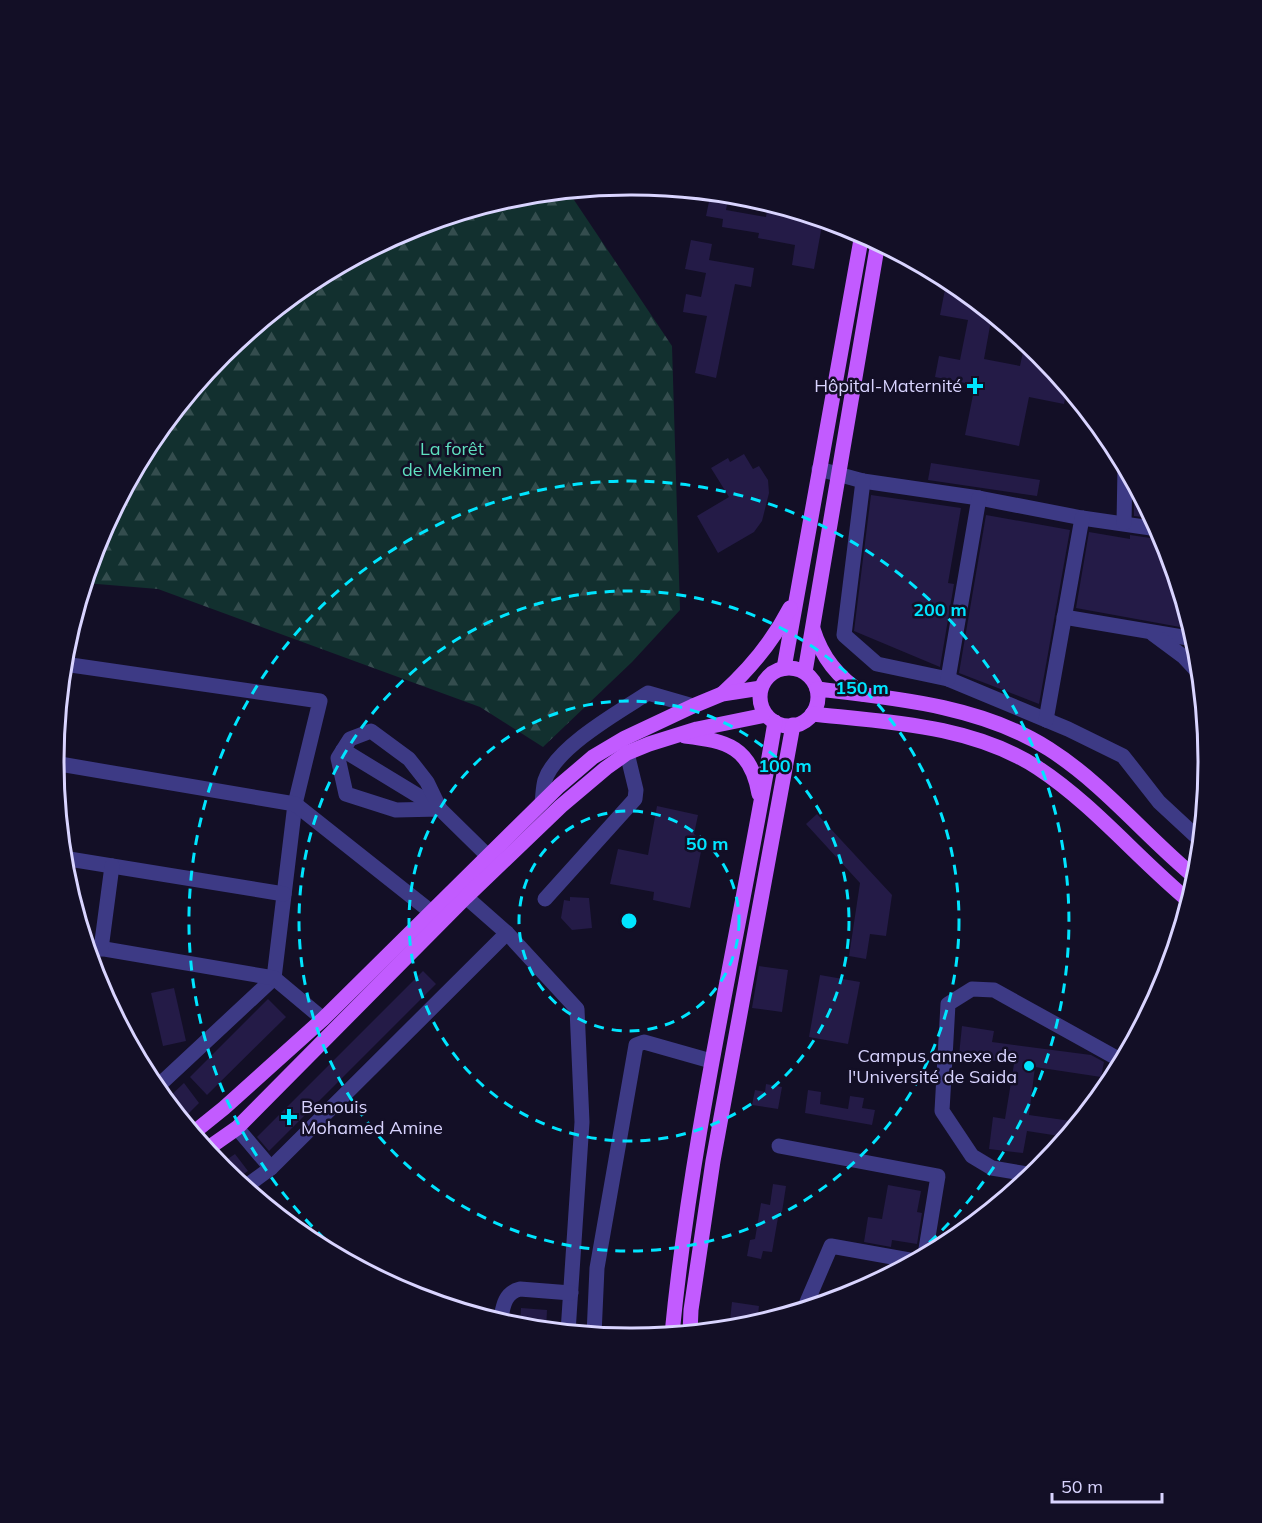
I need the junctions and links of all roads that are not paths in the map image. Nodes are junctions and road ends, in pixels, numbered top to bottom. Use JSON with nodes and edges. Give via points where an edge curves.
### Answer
{"nodes":[{"id":1,"x":860,"y":243,"type":"edge"},
{"id":2,"x":876,"y":251,"type":"edge"},
{"id":3,"x":819,"y":469,"type":"junction"},
{"id":4,"x":837,"y":474,"type":"junction"},
{"id":5,"x":863,"y":481,"type":"junction"},
{"id":6,"x":1125,"y":483,"type":"edge"},
{"id":7,"x":979,"y":498,"type":"junction"},
{"id":8,"x":1082,"y":518,"type":"junction"},
{"id":9,"x":1124,"y":523,"type":"junction"},
{"id":10,"x":1146,"y":527,"type":"edge"},
{"id":11,"x":796,"y":598,"type":"junction"},
{"id":12,"x":1064,"y":617,"type":"junction"},
{"id":13,"x":813,"y":629,"type":"junction"},
{"id":14,"x":1149,"y":631,"type":"junction"},
{"id":15,"x":1184,"y":637,"type":"edge"},
{"id":16,"x":1189,"y":663,"type":"edge"},
{"id":17,"x":73,"y":665,"type":"edge"},
{"id":18,"x":784,"y":668,"type":"junction"},
{"id":19,"x":805,"y":672,"type":"junction"},
{"id":20,"x":948,"y":679,"type":"junction"},
{"id":21,"x":761,"y":688,"type":"junction"},
{"id":22,"x":817,"y":689,"type":"junction"},
{"id":23,"x":722,"y":694,"type":"junction"},
{"id":24,"x":863,"y":694,"type":"junction"},
{"id":25,"x":693,"y":706,"type":"junction"},
{"id":26,"x":812,"y":714,"type":"junction"},
{"id":27,"x":770,"y":718,"type":"junction"},
{"id":28,"x":1046,"y":720,"type":"junction"},
{"id":29,"x":793,"y":726,"type":"junction"},
{"id":30,"x":682,"y":736,"type":"junction"},
{"id":31,"x":343,"y":750,"type":"junction"},
{"id":32,"x":627,"y":753,"type":"junction"},
{"id":33,"x":64,"y":765,"type":"edge"},
{"id":34,"x":542,"y":803,"type":"junction"},
{"id":35,"x":295,"y":804,"type":"junction"},
{"id":36,"x":761,"y":807,"type":"junction"},
{"id":37,"x":440,"y":809,"type":"junction"},
{"id":38,"x":1193,"y":833,"type":"edge"},
{"id":39,"x":73,"y":860,"type":"edge"},
{"id":40,"x":493,"y":861,"type":"junction"},
{"id":41,"x":112,"y":866,"type":"junction"},
{"id":42,"x":1187,"y":871,"type":"edge"},
{"id":43,"x":284,"y":894,"type":"junction"},
{"id":44,"x":1181,"y":895,"type":"edge"},
{"id":45,"x":466,"y":897,"type":"junction"},
{"id":46,"x":545,"y":899,"type":"dead end"},
{"id":47,"x":430,"y":911,"type":"junction"},
{"id":48,"x":507,"y":933,"type":"junction"},
{"id":49,"x":95,"y":944,"type":"edge"},
{"id":50,"x":97,"y":948,"type":"edge"},
{"id":51,"x":274,"y":978,"type":"junction"},
{"id":52,"x":323,"y":1018,"type":"junction"},
{"id":53,"x":1115,"y":1056,"type":"edge"},
{"id":54,"x":711,"y":1061,"type":"junction"},
{"id":55,"x":164,"y":1081,"type":"edge"},
{"id":56,"x":199,"y":1128,"type":"edge"},
{"id":57,"x":237,"y":1128,"type":"junction"},
{"id":58,"x":214,"y":1144,"type":"edge"},
{"id":59,"x":779,"y":1146,"type":"dead end"},
{"id":60,"x":271,"y":1168,"type":"junction"},
{"id":61,"x":1020,"y":1173,"type":"edge"},
{"id":62,"x":251,"y":1182,"type":"edge"},
{"id":63,"x":927,"y":1244,"type":"edge"},
{"id":64,"x":902,"y":1259,"type":"edge"},
{"id":65,"x":571,"y":1293,"type":"junction"},
{"id":66,"x":808,"y":1300,"type":"edge"},
{"id":67,"x":502,"y":1313,"type":"edge"},
{"id":68,"x":569,"y":1324,"type":"edge"},
{"id":69,"x":691,"y":1325,"type":"edge"},
{"id":70,"x":673,"y":1326,"type":"edge"},
{"id":71,"x":594,"y":1327,"type":"edge"}],
"edges":[{"from":1,"to":3,"type":"main road"},
{"from":2,"to":4,"type":"main road"},
{"from":3,"to":4,"type":"street"},
{"from":3,"to":11,"type":"main road"},
{"from":4,"to":5,"type":"street"},
{"from":4,"to":13,"type":"main road"},
{"from":5,"to":7,"type":"street"},
{"from":5,"to":20,"type":"street","via":[[844,635],[877,664]]},
{"from":6,"to":9,"type":"street"},
{"from":7,"to":8,"type":"street"},
{"from":7,"to":20,"type":"street"},
{"from":8,"to":9,"type":"street"},
{"from":8,"to":12,"type":"street"},
{"from":9,"to":10,"type":"street"},
{"from":11,"to":18,"type":"main road"},
{"from":11,"to":23,"type":"main road","via":[[757,659]]},
{"from":12,"to":14,"type":"street"},
{"from":12,"to":28,"type":"street"},
{"from":13,"to":19,"type":"main road"},
{"from":13,"to":24,"type":"main road","via":[[826,660]]},
{"from":14,"to":15,"type":"street"},
{"from":14,"to":16,"type":"street"},
{"from":17,"to":35,"type":"street","via":[[320,701]]},
{"from":18,"to":19,"type":"main road"},
{"from":18,"to":21,"type":"main road","via":[[767,677]]},
{"from":19,"to":22,"type":"main road"},
{"from":20,"to":28,"type":"street"},
{"from":21,"to":23,"type":"main road"},
{"from":21,"to":27,"type":"main road","via":[[760,699]]},
{"from":22,"to":24,"type":"main road"},
{"from":22,"to":26,"type":"main road","via":[[817,705]]},
{"from":23,"to":25,"type":"main road"},
{"from":24,"to":42,"type":"main road","via":[[964,713],[1012,729],[1049,749],[1084,775]]},
{"from":25,"to":34,"type":"main road","via":[[593,757]]},
{"from":25,"to":34,"type":"street","via":[[648,693],[586,734],[554,764],[545,779]]},
{"from":26,"to":29,"type":"main road"},
{"from":26,"to":44,"type":"main road","via":[[913,725],[959,734],[1003,749],[1037,767],[1070,792]]},
{"from":27,"to":29,"type":"main road"},
{"from":27,"to":30,"type":"main road","via":[[697,729]]},
{"from":27,"to":36,"type":"main road"},
{"from":28,"to":38,"type":"street","via":[[1123,756],[1160,802]]},
{"from":29,"to":69,"type":"main road","via":[[713,1161]]},
{"from":30,"to":32,"type":"main road"},
{"from":30,"to":36,"type":"main road","via":[[715,740],[743,757],[756,775]]},
{"from":31,"to":37,"type":"street"},
{"from":31,"to":37,"type":"street","via":[[350,739],[371,731],[409,759],[427,782]]},
{"from":31,"to":37,"type":"street","via":[[338,758],[346,794],[396,810]]},
{"from":32,"to":40,"type":"main road"},
{"from":32,"to":46,"type":"street","via":[[635,799]]},
{"from":33,"to":35,"type":"street"},
{"from":34,"to":40,"type":"main road"},
{"from":35,"to":43,"type":"street"},
{"from":35,"to":47,"type":"street"},
{"from":36,"to":54,"type":"main road"},
{"from":37,"to":40,"type":"street"},
{"from":39,"to":41,"type":"street"},
{"from":40,"to":45,"type":"main road"},
{"from":40,"to":47,"type":"main road"},
{"from":41,"to":43,"type":"street"},
{"from":41,"to":49,"type":"street"},
{"from":43,"to":51,"type":"street"},
{"from":45,"to":48,"type":"street"},
{"from":45,"to":57,"type":"main road"},
{"from":47,"to":52,"type":"main road"},
{"from":48,"to":60,"type":"street"},
{"from":48,"to":65,"type":"street","via":[[577,1009],[582,1122]]},
{"from":50,"to":51,"type":"street"},
{"from":51,"to":52,"type":"street"},
{"from":51,"to":55,"type":"street"},
{"from":52,"to":56,"type":"main road"},
{"from":53,"to":61,"type":"street","via":[[994,990],[972,989],[948,1004],[942,1112],[972,1156],[992,1168]]},
{"from":54,"to":70,"type":"main road","via":[[692,1171]]},
{"from":54,"to":71,"type":"street","via":[[644,1042],[636,1046],[597,1268]]},
{"from":57,"to":58,"type":"main road"},
{"from":57,"to":60,"type":"street"},
{"from":59,"to":63,"type":"street","via":[[938,1176]]},
{"from":60,"to":62,"type":"street"},
{"from":64,"to":66,"type":"street","via":[[831,1246]]},
{"from":65,"to":67,"type":"street","via":[[520,1288],[507,1296]]},
{"from":65,"to":68,"type":"street"}]}
